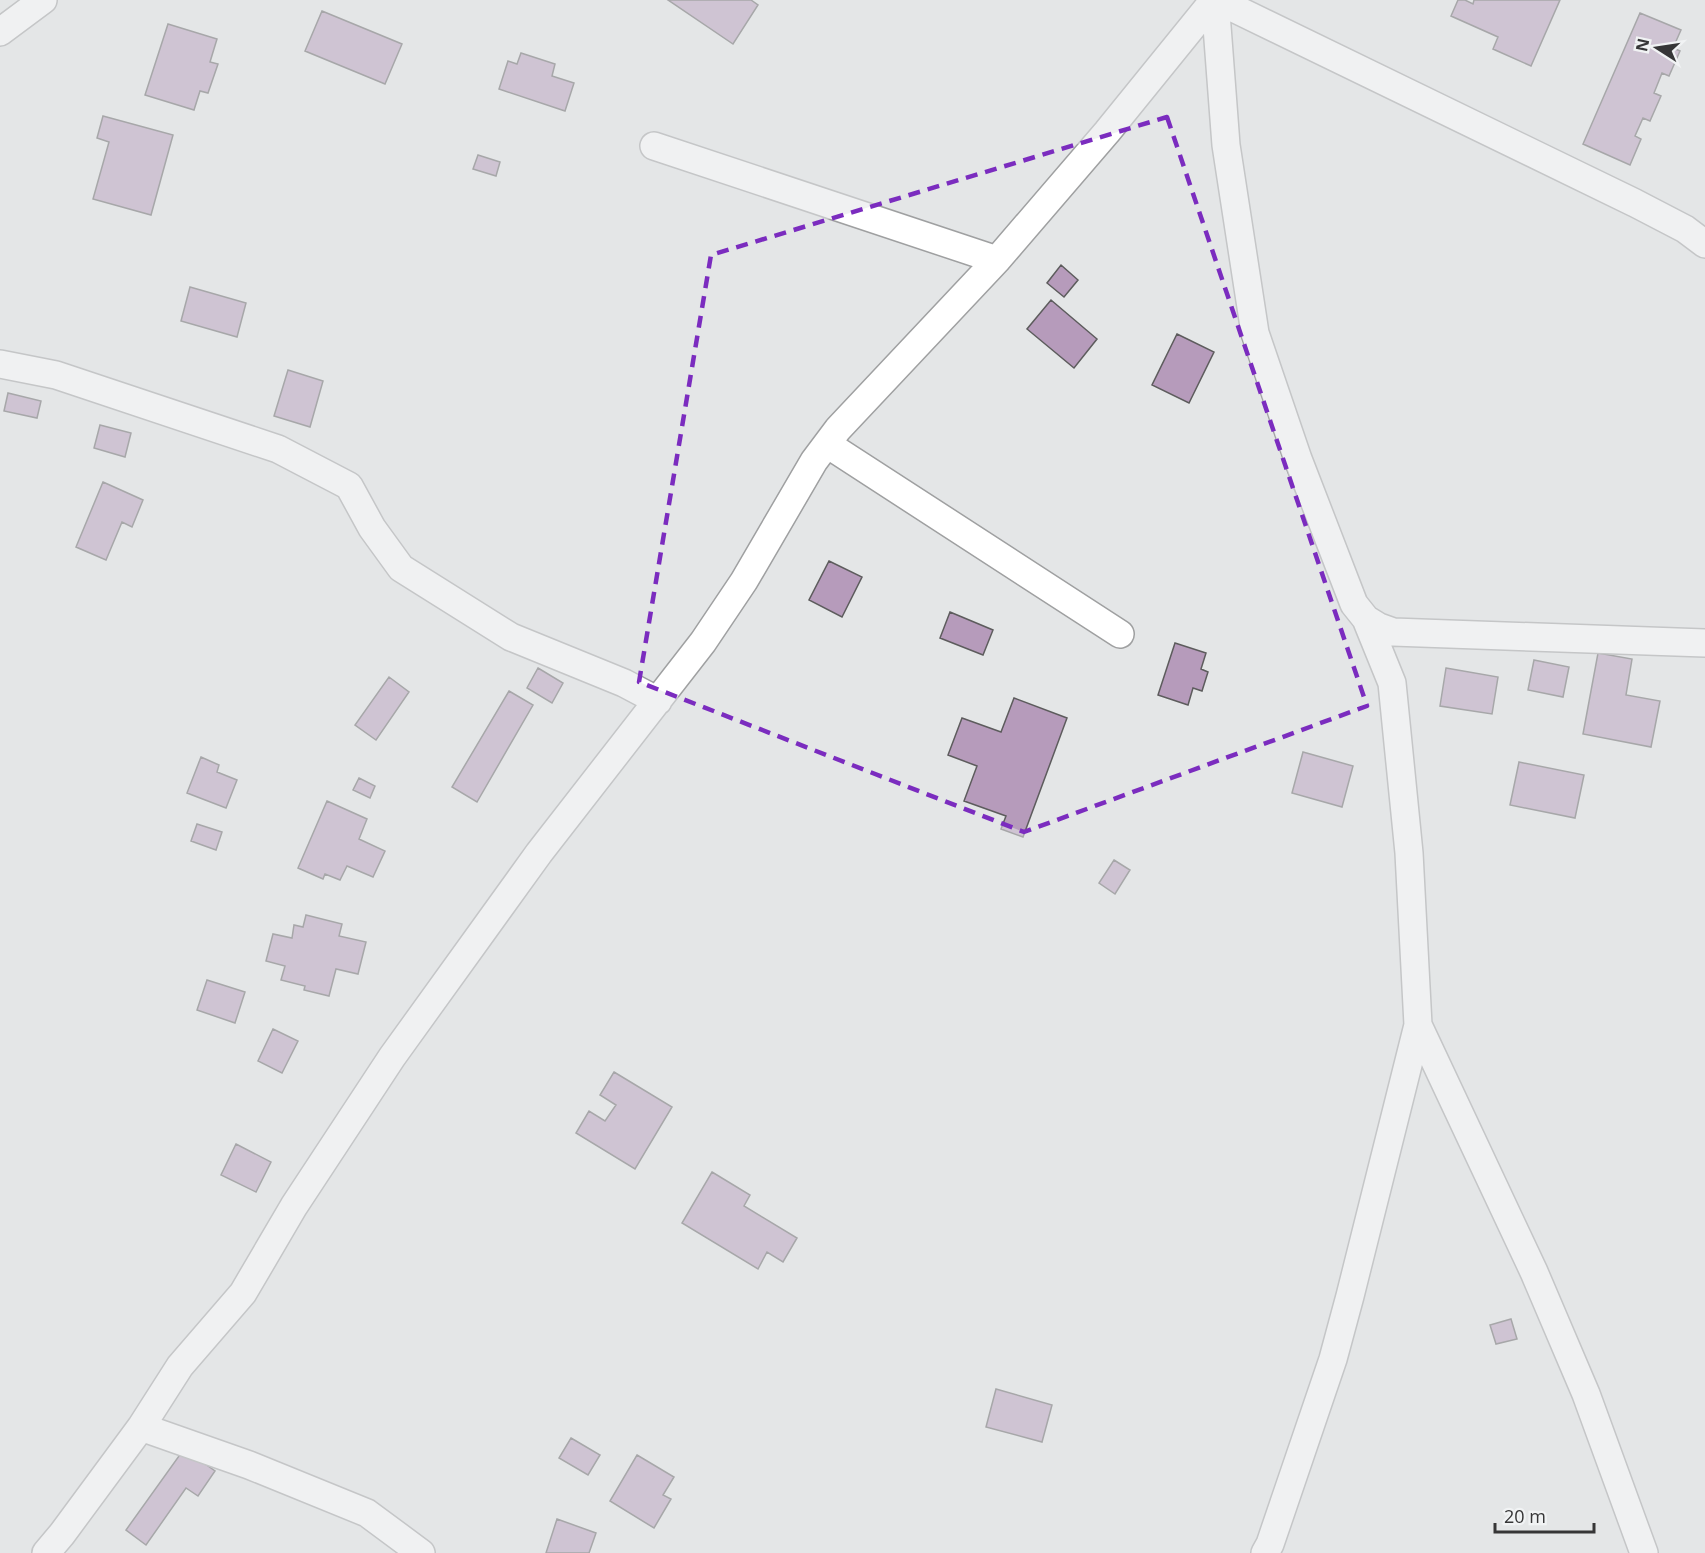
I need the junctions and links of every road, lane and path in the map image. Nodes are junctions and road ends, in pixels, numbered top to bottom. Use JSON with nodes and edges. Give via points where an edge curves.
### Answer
{"nodes":[{"id":1,"x":43,"y":0,"type":"edge"},
{"id":2,"x":1215,"y":0,"type":"edge"},
{"id":3,"x":0,"y":32,"type":"edge"},
{"id":4,"x":654,"y":146,"type":"dead end"},
{"id":5,"x":1705,"y":244,"type":"edge"},
{"id":6,"x":997,"y":260,"type":"junction"},
{"id":7,"x":0,"y":364,"type":"edge"},
{"id":8,"x":827,"y":444,"type":"junction"},
{"id":9,"x":1366,"y":619,"type":"junction"},
{"id":10,"x":1120,"y":634,"type":"dead end"},
{"id":11,"x":1705,"y":643,"type":"edge"},
{"id":12,"x":658,"y":701,"type":"junction"},
{"id":13,"x":1418,"y":1025,"type":"junction"},
{"id":14,"x":141,"y":1427,"type":"junction"},
{"id":15,"x":46,"y":1553,"type":"edge"},
{"id":16,"x":421,"y":1553,"type":"edge"},
{"id":17,"x":1265,"y":1553,"type":"edge"},
{"id":18,"x":1644,"y":1553,"type":"edge"}],
"edges":[{"from":1,"to":3,"type":"street"},
{"from":2,"to":5,"type":"street","via":[[1635,203]]},
{"from":2,"to":6,"type":"street"},
{"from":2,"to":9,"type":"street","via":[[1226,145],[1255,333],[1354,604]]},
{"from":4,"to":6,"type":"street"},
{"from":6,"to":8,"type":"street"},
{"from":7,"to":12,"type":"street","via":[[56,375],[278,449],[349,486],[400,568],[511,637]]},
{"from":8,"to":10,"type":"street"},
{"from":8,"to":12,"type":"street","via":[[744,580]]},
{"from":9,"to":11,"type":"street","via":[[1393,632]]},
{"from":9,"to":13,"type":"street","via":[[1392,683],[1409,853]]},
{"from":12,"to":14,"type":"street","via":[[539,853],[392,1057],[294,1206],[243,1293],[180,1366]]},
{"from":13,"to":17,"type":"street","via":[[1332,1359]]},
{"from":13,"to":18,"type":"street","via":[[1534,1272],[1586,1394]]},
{"from":14,"to":15,"type":"street"},
{"from":14,"to":16,"type":"street","via":[[367,1513]]}]}
